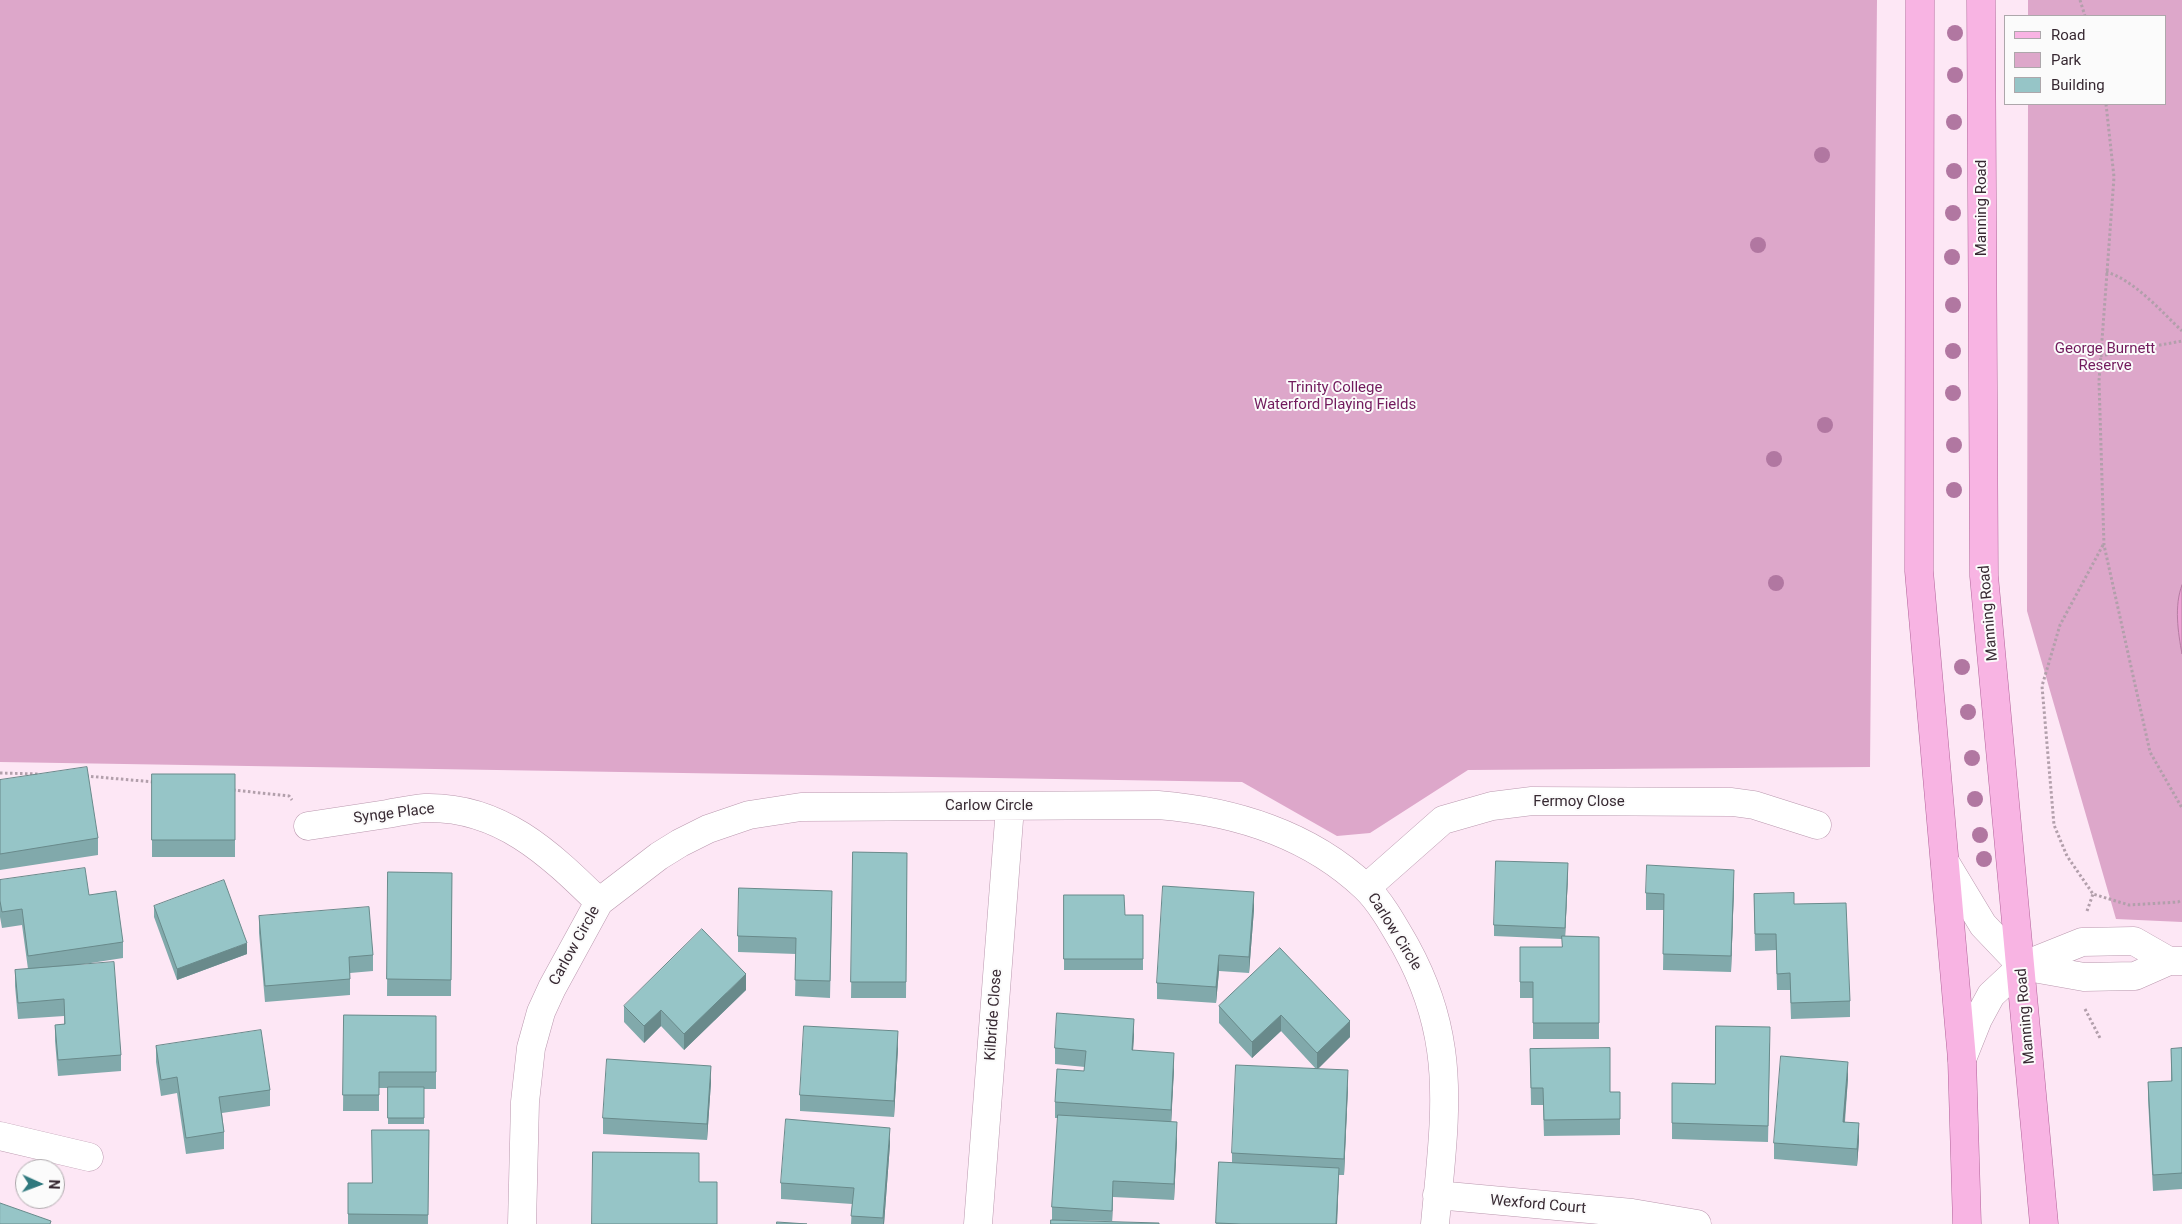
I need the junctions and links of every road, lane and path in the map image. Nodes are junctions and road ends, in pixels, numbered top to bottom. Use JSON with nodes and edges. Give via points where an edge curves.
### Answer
{"nodes":[{"id":1,"x":1920,"y":0,"type":"edge"},
{"id":2,"x":1981,"y":0,"type":"edge"},
{"id":3,"x":2080,"y":0,"type":"edge"},
{"id":4,"x":2085,"y":15,"type":"edge"},
{"id":5,"x":2106,"y":105,"type":"edge"},
{"id":6,"x":2106,"y":272,"type":"junction"},
{"id":7,"x":2182,"y":331,"type":"edge"},
{"id":8,"x":2182,"y":341,"type":"edge"},
{"id":9,"x":2100,"y":356,"type":"junction"},
{"id":10,"x":2104,"y":545,"type":"junction"},
{"id":11,"x":0,"y":773,"type":"edge"},
{"id":12,"x":49,"y":775,"type":"edge"},
{"id":13,"x":79,"y":776,"type":"edge"},
{"id":14,"x":156,"y":782,"type":"edge"},
{"id":15,"x":232,"y":790,"type":"edge"},
{"id":16,"x":1010,"y":807,"type":"junction"},
{"id":17,"x":2182,"y":808,"type":"edge"},
{"id":18,"x":1818,"y":825,"type":"dead end"},
{"id":19,"x":308,"y":826,"type":"joint"},
{"id":20,"x":1945,"y":862,"type":"junction"},
{"id":21,"x":1366,"y":888,"type":"junction"},
{"id":22,"x":2182,"y":900,"type":"edge"},
{"id":23,"x":599,"y":902,"type":"junction"},
{"id":24,"x":2175,"y":961,"type":"edge"},
{"id":25,"x":2022,"y":966,"type":"junction"},
{"id":26,"x":2083,"y":1006,"type":"dead end"},
{"id":27,"x":2101,"y":1040,"type":"dead end"},
{"id":28,"x":1962,"y":1059,"type":"junction"},
{"id":29,"x":0,"y":1136,"type":"edge"},
{"id":30,"x":89,"y":1156,"type":"dead end"},
{"id":31,"x":1438,"y":1195,"type":"junction"},
{"id":32,"x":522,"y":1224,"type":"edge"},
{"id":33,"x":978,"y":1224,"type":"edge"},
{"id":34,"x":1435,"y":1224,"type":"edge"},
{"id":35,"x":1697,"y":1224,"type":"edge"},
{"id":36,"x":1966,"y":1224,"type":"edge"},
{"id":37,"x":2044,"y":1224,"type":"edge"}],
"edges":[{"from":1,"to":20,"type":"main road","via":[[1919,571]]},
{"from":2,"to":25,"type":"main road","name":"Manning Road","via":[[1984,576]]},
{"from":3,"to":4,"type":"path"},
{"from":5,"to":6,"type":"path","via":[[2114,177]]},
{"from":6,"to":7,"type":"path","via":[[2115,274],[2139,291]]},
{"from":6,"to":9,"type":"path"},
{"from":8,"to":9,"type":"path"},
{"from":9,"to":10,"type":"path"},
{"from":10,"to":17,"type":"path","via":[[2150,752]]},
{"from":10,"to":22,"type":"path","via":[[2060,625],[2042,686],[2054,825],[2067,856],[2093,894],[2128,905]]},
{"from":11,"to":12,"type":"path"},
{"from":13,"to":14,"type":"path"},
{"from":15,"to":19,"type":"path","via":[[289,796]]},
{"from":16,"to":21,"type":"street","name":"Carlow Circle","via":[[1158,805],[1212,812],[1245,820],[1291,838],[1328,858]]},
{"from":16,"to":23,"type":"street","name":"Carlow Circle","via":[[801,807],[749,815],[680,843]]},
{"from":16,"to":33,"type":"street","name":"Kilbride Close"},
{"from":18,"to":21,"type":"street","name":"Fermoy Close","via":[[1754,805],[1732,802],[1532,802],[1492,806],[1443,820]]},
{"from":19,"to":23,"type":"street","name":"Synge Place","via":[[423,808],[470,812],[486,817],[546,852]]},
{"from":20,"to":25,"type":"street","via":[[1983,925]]},
{"from":20,"to":28,"type":"main road"},
{"from":21,"to":31,"type":"street","name":"Carlow Circle","via":[[1395,928],[1420,972],[1440,1041],[1443,1110]]},
{"from":23,"to":32,"type":"street","name":"Carlow Circle","via":[[548,996],[531,1048],[525,1102]]},
{"from":24,"to":25,"type":"street","via":[[2134,941],[2082,942]]},
{"from":25,"to":28,"type":"street","via":[[1991,995]]},
{"from":25,"to":37,"type":"main road","name":"Manning Road"},
{"from":26,"to":27,"type":"path"},
{"from":28,"to":36,"type":"main road"},
{"from":29,"to":30,"type":"street"},
{"from":31,"to":34,"type":"street","name":"Carlow Circle"},
{"from":31,"to":35,"type":"street","name":"Wexford Court","via":[[1632,1213]]}]}
